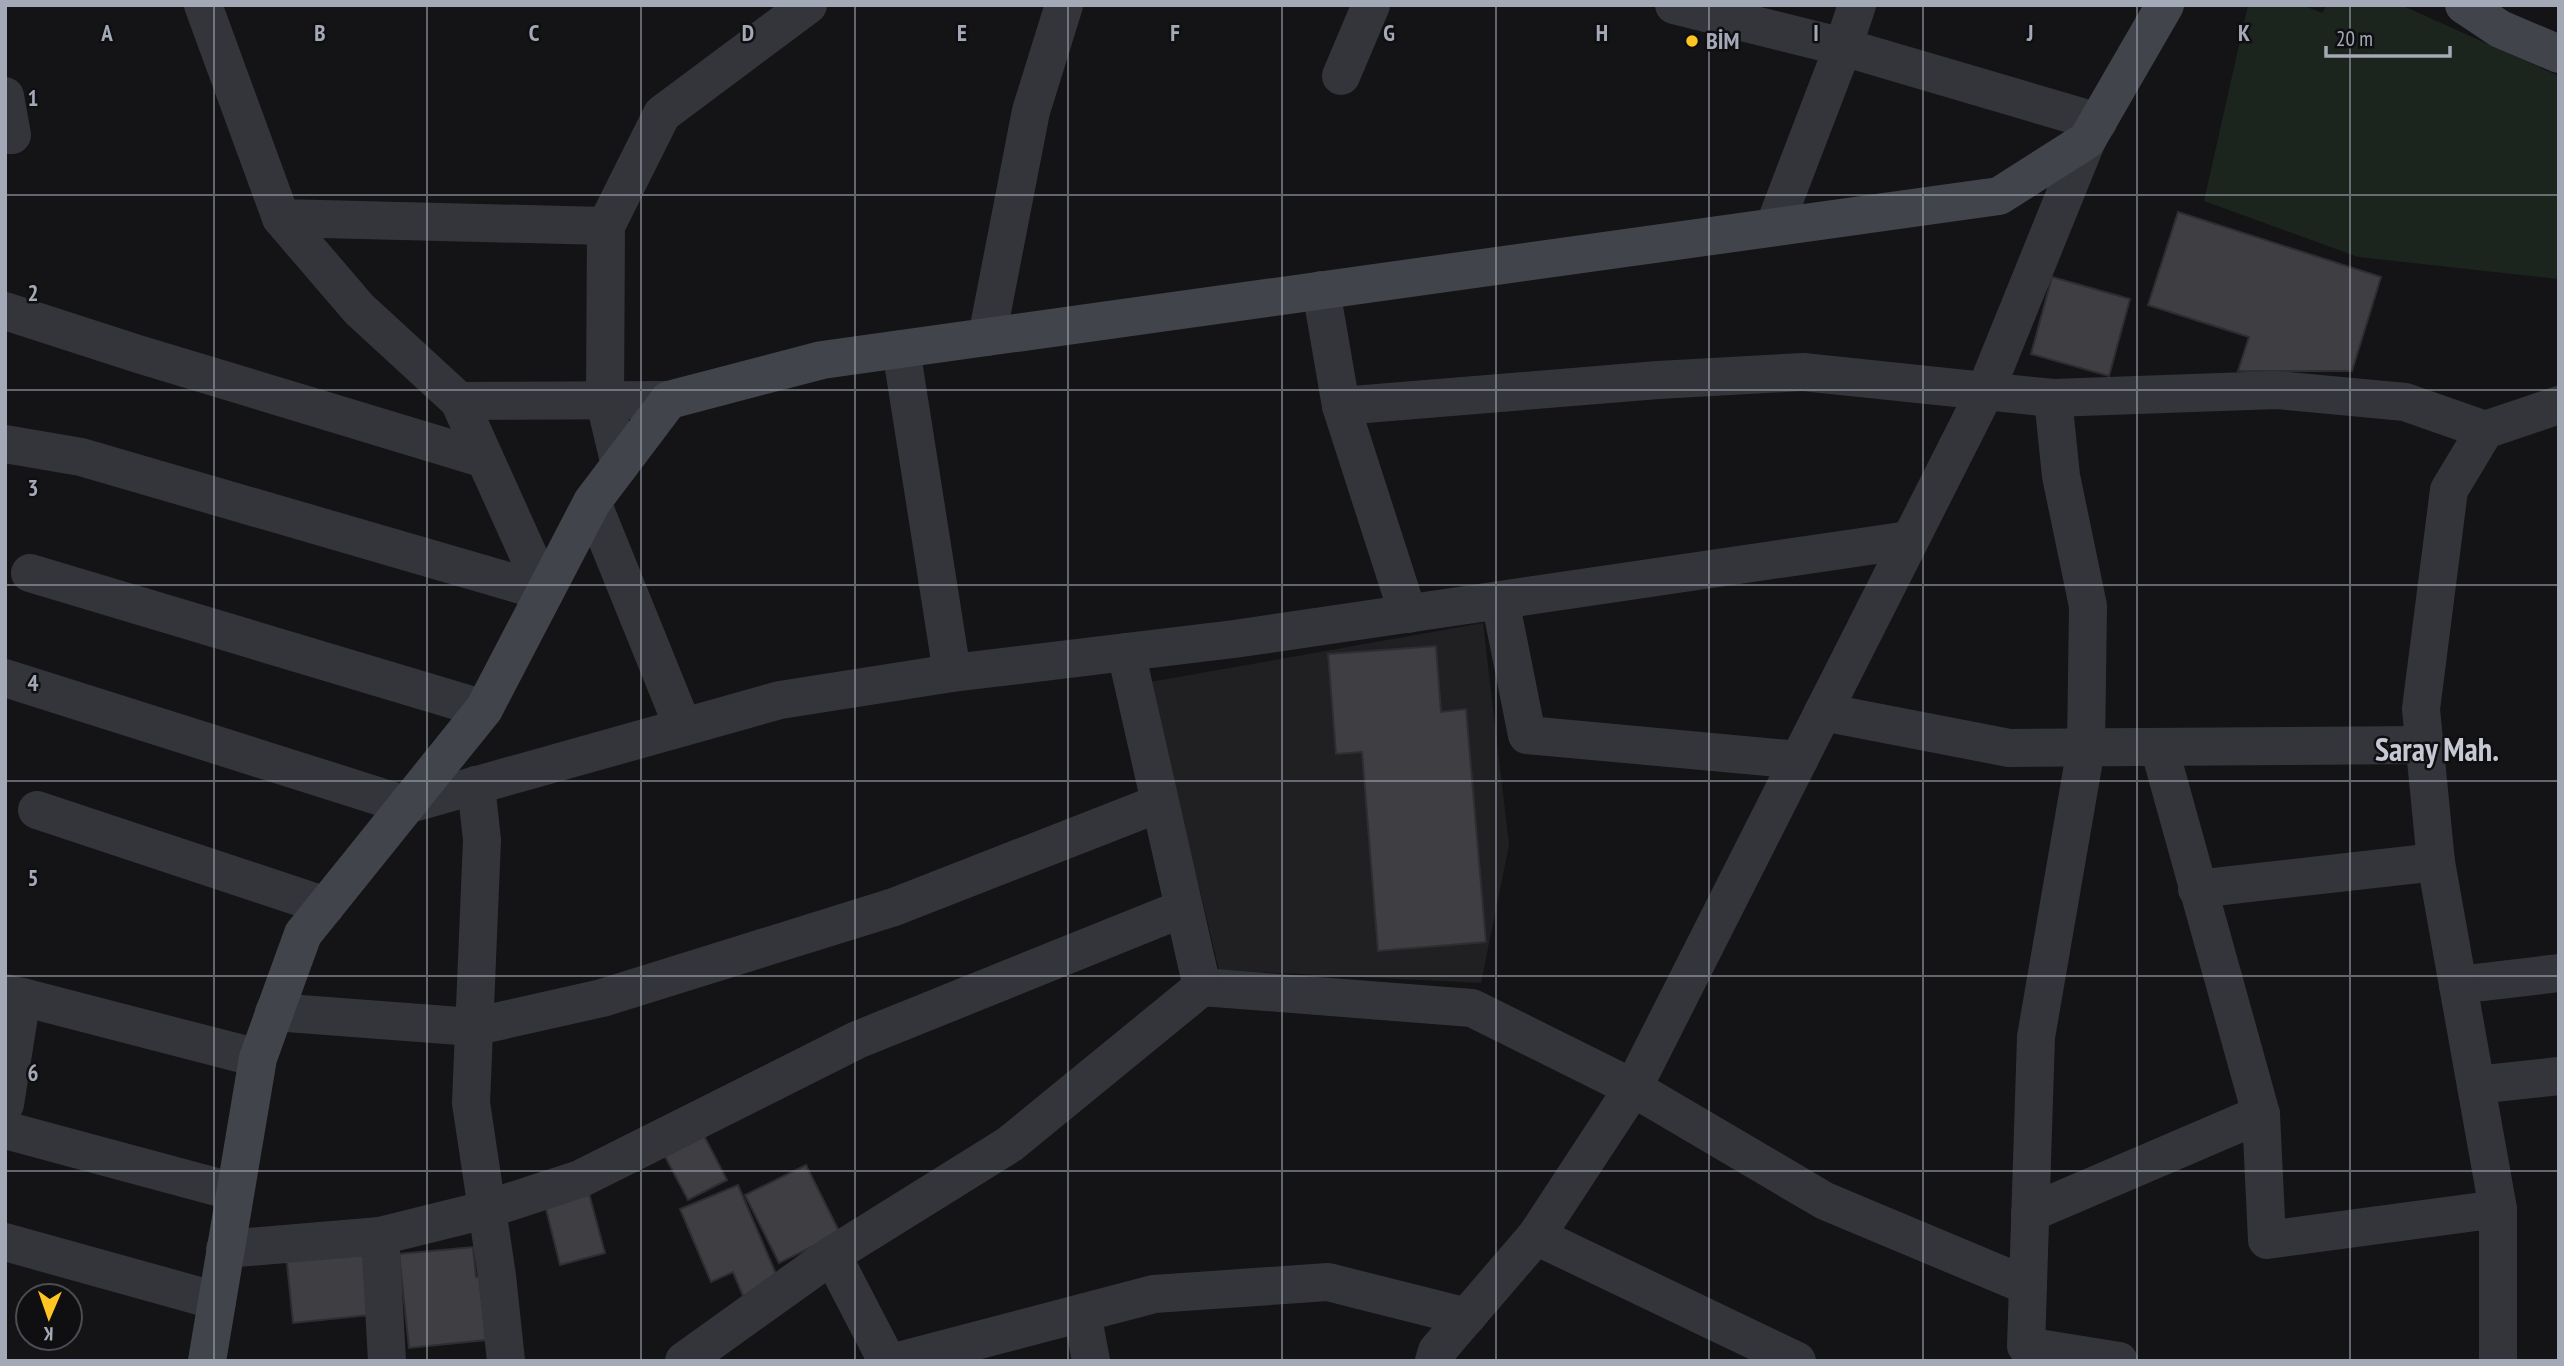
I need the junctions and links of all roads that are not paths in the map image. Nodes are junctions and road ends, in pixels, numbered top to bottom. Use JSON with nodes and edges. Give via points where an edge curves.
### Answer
{"nodes":[{"id":1,"x":203,"y":5,"type":"edge"},
{"id":2,"x":808,"y":5,"type":"edge"},
{"id":3,"x":1064,"y":5,"type":"edge"},
{"id":4,"x":1371,"y":5,"type":"edge"},
{"id":5,"x":1674,"y":5,"type":"edge"},
{"id":6,"x":1857,"y":5,"type":"edge"},
{"id":7,"x":2165,"y":5,"type":"edge"},
{"id":8,"x":2471,"y":7,"type":"edge"},
{"id":9,"x":1843,"y":47,"type":"junction"},
{"id":10,"x":2559,"y":54,"type":"edge"},
{"id":11,"x":1341,"y":76,"type":"dead end"},
{"id":12,"x":5,"y":96,"type":"edge"},
{"id":13,"x":2093,"y":131,"type":"junction"},
{"id":14,"x":5,"y":135,"type":"edge"},
{"id":15,"x":281,"y":218,"type":"junction"},
{"id":16,"x":606,"y":226,"type":"junction"},
{"id":17,"x":1774,"y":227,"type":"junction"},
{"id":18,"x":1321,"y":290,"type":"junction"},
{"id":19,"x":5,"y":311,"type":"edge"},
{"id":20,"x":987,"y":337,"type":"junction"},
{"id":21,"x":901,"y":349,"type":"junction"},
{"id":22,"x":1984,"y":391,"type":"junction"},
{"id":23,"x":2053,"y":398,"type":"junction"},
{"id":24,"x":669,"y":400,"type":"junction"},
{"id":25,"x":459,"y":401,"type":"junction"},
{"id":26,"x":605,"y":402,"type":"junction"},
{"id":27,"x":2559,"y":405,"type":"edge"},
{"id":28,"x":1341,"y":406,"type":"junction"},
{"id":29,"x":2485,"y":430,"type":"junction"},
{"id":30,"x":5,"y":444,"type":"edge"},
{"id":31,"x":485,"y":459,"type":"junction"},
{"id":32,"x":620,"y":465,"type":"junction"},
{"id":33,"x":593,"y":502,"type":"junction"},
{"id":34,"x":1909,"y":540,"type":"junction"},
{"id":35,"x":30,"y":573,"type":"dead end"},
{"id":36,"x":545,"y":592,"type":"junction"},
{"id":37,"x":1500,"y":600,"type":"junction"},
{"id":38,"x":1408,"y":614,"type":"junction"},
{"id":39,"x":1126,"y":652,"type":"junction"},
{"id":40,"x":952,"y":673,"type":"junction"},
{"id":41,"x":5,"y":678,"type":"edge"},
{"id":42,"x":484,"y":709,"type":"junction"},
{"id":43,"x":1823,"y":712,"type":"junction"},
{"id":44,"x":683,"y":727,"type":"junction"},
{"id":45,"x":2424,"y":746,"type":"junction"},
{"id":46,"x":2159,"y":747,"type":"junction"},
{"id":47,"x":2086,"y":748,"type":"junction"},
{"id":48,"x":1799,"y":760,"type":"junction"},
{"id":49,"x":477,"y":785,"type":"junction"},
{"id":50,"x":1160,"y":803,"type":"junction"},
{"id":51,"x":406,"y":805,"type":"junction"},
{"id":52,"x":37,"y":810,"type":"dead end"},
{"id":53,"x":2436,"y":862,"type":"junction"},
{"id":54,"x":2197,"y":889,"type":"junction"},
{"id":55,"x":326,"y":906,"type":"junction"},
{"id":56,"x":1184,"y":908,"type":"junction"},
{"id":57,"x":2559,"y":974,"type":"edge"},
{"id":58,"x":2458,"y":985,"type":"junction"},
{"id":59,"x":1202,"y":987,"type":"junction"},
{"id":60,"x":13,"y":995,"type":"edge"},
{"id":61,"x":274,"y":1012,"type":"junction"},
{"id":62,"x":473,"y":1027,"type":"junction"},
{"id":63,"x":258,"y":1058,"type":"junction"},
{"id":64,"x":2559,"y":1076,"type":"edge"},
{"id":65,"x":2476,"y":1085,"type":"junction"},
{"id":66,"x":1633,"y":1088,"type":"junction"},
{"id":67,"x":6,"y":1093,"type":"edge"},
{"id":68,"x":2261,"y":1114,"type":"junction"},
{"id":69,"x":5,"y":1130,"type":"edge"},
{"id":70,"x":235,"y":1192,"type":"junction"},
{"id":71,"x":2498,"y":1209,"type":"junction"},
{"id":72,"x":485,"y":1210,"type":"junction"},
{"id":73,"x":2030,"y":1213,"type":"junction"},
{"id":74,"x":380,"y":1236,"type":"junction"},
{"id":75,"x":1535,"y":1236,"type":"junction"},
{"id":76,"x":5,"y":1242,"type":"edge"},
{"id":77,"x":225,"y":1249,"type":"junction"},
{"id":78,"x":832,"y":1255,"type":"junction"},
{"id":79,"x":2028,"y":1286,"type":"junction"},
{"id":80,"x":217,"y":1301,"type":"junction"},
{"id":81,"x":1082,"y":1313,"type":"junction"},
{"id":82,"x":1466,"y":1317,"type":"junction"},
{"id":83,"x":2022,"y":1353,"type":"edge"},
{"id":84,"x":207,"y":1361,"type":"edge"},
{"id":85,"x":387,"y":1361,"type":"edge"},
{"id":86,"x":506,"y":1361,"type":"edge"},
{"id":87,"x":684,"y":1361,"type":"edge"},
{"id":88,"x":887,"y":1361,"type":"edge"},
{"id":89,"x":899,"y":1361,"type":"edge"},
{"id":90,"x":1091,"y":1361,"type":"edge"},
{"id":91,"x":1434,"y":1361,"type":"edge"},
{"id":92,"x":1797,"y":1361,"type":"edge"},
{"id":93,"x":2119,"y":1361,"type":"edge"},
{"id":94,"x":2498,"y":1361,"type":"edge"}],
"edges":[{"from":1,"to":15,"type":"street"},
{"from":2,"to":16,"type":"street","via":[[662,114]]},
{"from":3,"to":20,"type":"street","via":[[1031,111]]},
{"from":4,"to":11,"type":"street"},
{"from":5,"to":9,"type":"street"},
{"from":6,"to":9,"type":"street"},
{"from":7,"to":13,"type":"street"},
{"from":8,"to":10,"type":"street","via":[[2500,29]]},
{"from":9,"to":13,"type":"street"},
{"from":9,"to":17,"type":"street"},
{"from":12,"to":14,"type":"street","via":[[12,135]]},
{"from":13,"to":17,"type":"street","via":[[1999,196]]},
{"from":13,"to":22,"type":"street"},
{"from":15,"to":16,"type":"street"},
{"from":15,"to":25,"type":"street","via":[[359,309]]},
{"from":16,"to":26,"type":"street"},
{"from":17,"to":18,"type":"street"},
{"from":18,"to":20,"type":"street"},
{"from":18,"to":28,"type":"street"},
{"from":19,"to":31,"type":"street"},
{"from":20,"to":21,"type":"street"},
{"from":21,"to":24,"type":"street","via":[[822,360]]},
{"from":21,"to":40,"type":"street"},
{"from":22,"to":23,"type":"street"},
{"from":22,"to":28,"type":"street","via":[[1803,372]]},
{"from":22,"to":34,"type":"street"},
{"from":23,"to":29,"type":"street","via":[[2277,390],[2405,402]]},
{"from":23,"to":47,"type":"street","via":[[2061,476],[2088,606]]},
{"from":24,"to":26,"type":"street"},
{"from":24,"to":32,"type":"street"},
{"from":25,"to":26,"type":"street"},
{"from":25,"to":31,"type":"street"},
{"from":26,"to":32,"type":"street"},
{"from":27,"to":29,"type":"street"},
{"from":28,"to":38,"type":"street"},
{"from":29,"to":45,"type":"street","via":[[2449,490],[2421,709]]},
{"from":30,"to":36,"type":"street","via":[[81,457]]},
{"from":31,"to":36,"type":"street"},
{"from":32,"to":33,"type":"street"},
{"from":33,"to":36,"type":"street"},
{"from":33,"to":44,"type":"street"},
{"from":34,"to":37,"type":"street"},
{"from":34,"to":43,"type":"street"},
{"from":35,"to":42,"type":"street"},
{"from":36,"to":42,"type":"street"},
{"from":37,"to":38,"type":"street"},
{"from":37,"to":48,"type":"street","via":[[1527,735]]},
{"from":38,"to":39,"type":"street"},
{"from":39,"to":40,"type":"street"},
{"from":39,"to":50,"type":"street"},
{"from":40,"to":44,"type":"street","via":[[780,700]]},
{"from":41,"to":51,"type":"street"},
{"from":42,"to":51,"type":"street"},
{"from":43,"to":47,"type":"street","via":[[2009,748]]},
{"from":43,"to":48,"type":"street"},
{"from":44,"to":49,"type":"street"},
{"from":45,"to":46,"type":"street"},
{"from":45,"to":53,"type":"street"},
{"from":46,"to":47,"type":"street"},
{"from":46,"to":54,"type":"street"},
{"from":47,"to":73,"type":"street","via":[[2036,1037]]},
{"from":48,"to":66,"type":"street"},
{"from":49,"to":51,"type":"street"},
{"from":49,"to":62,"type":"street","via":[[482,840]]},
{"from":50,"to":56,"type":"street"},
{"from":50,"to":62,"type":"street","via":[[894,907],[602,998]]},
{"from":51,"to":55,"type":"street"},
{"from":52,"to":55,"type":"street"},
{"from":53,"to":54,"type":"street"},
{"from":53,"to":58,"type":"street"},
{"from":54,"to":68,"type":"street"},
{"from":55,"to":61,"type":"street","via":[[303,934]]},
{"from":56,"to":59,"type":"street"},
{"from":56,"to":72,"type":"street","via":[[857,1040],[580,1179]]},
{"from":57,"to":58,"type":"street"},
{"from":58,"to":65,"type":"street"},
{"from":59,"to":66,"type":"street","via":[[1472,1009]]},
{"from":59,"to":78,"type":"street","via":[[1010,1144]]},
{"from":60,"to":63,"type":"street"},
{"from":60,"to":67,"type":"street"},
{"from":61,"to":62,"type":"street"},
{"from":61,"to":63,"type":"street"},
{"from":62,"to":72,"type":"street","via":[[471,1103]]},
{"from":63,"to":70,"type":"street"},
{"from":64,"to":65,"type":"street"},
{"from":65,"to":71,"type":"street"},
{"from":66,"to":75,"type":"street"},
{"from":66,"to":79,"type":"street","via":[[1825,1201]]},
{"from":68,"to":71,"type":"street","via":[[2267,1240]]},
{"from":68,"to":73,"type":"street"},
{"from":69,"to":70,"type":"street"},
{"from":70,"to":77,"type":"street"},
{"from":71,"to":94,"type":"street"},
{"from":72,"to":74,"type":"street"},
{"from":72,"to":86,"type":"street"},
{"from":73,"to":79,"type":"street"},
{"from":74,"to":77,"type":"street"},
{"from":74,"to":85,"type":"street"},
{"from":75,"to":82,"type":"street"},
{"from":75,"to":92,"type":"street"},
{"from":76,"to":80,"type":"street"},
{"from":77,"to":80,"type":"street"},
{"from":78,"to":87,"type":"street"},
{"from":78,"to":88,"type":"street"},
{"from":79,"to":83,"type":"street"},
{"from":80,"to":84,"type":"street"},
{"from":81,"to":82,"type":"street","via":[[1154,1294],[1328,1282]]},
{"from":81,"to":89,"type":"street"},
{"from":81,"to":90,"type":"street"},
{"from":82,"to":91,"type":"street"},
{"from":83,"to":93,"type":"street"}]}
